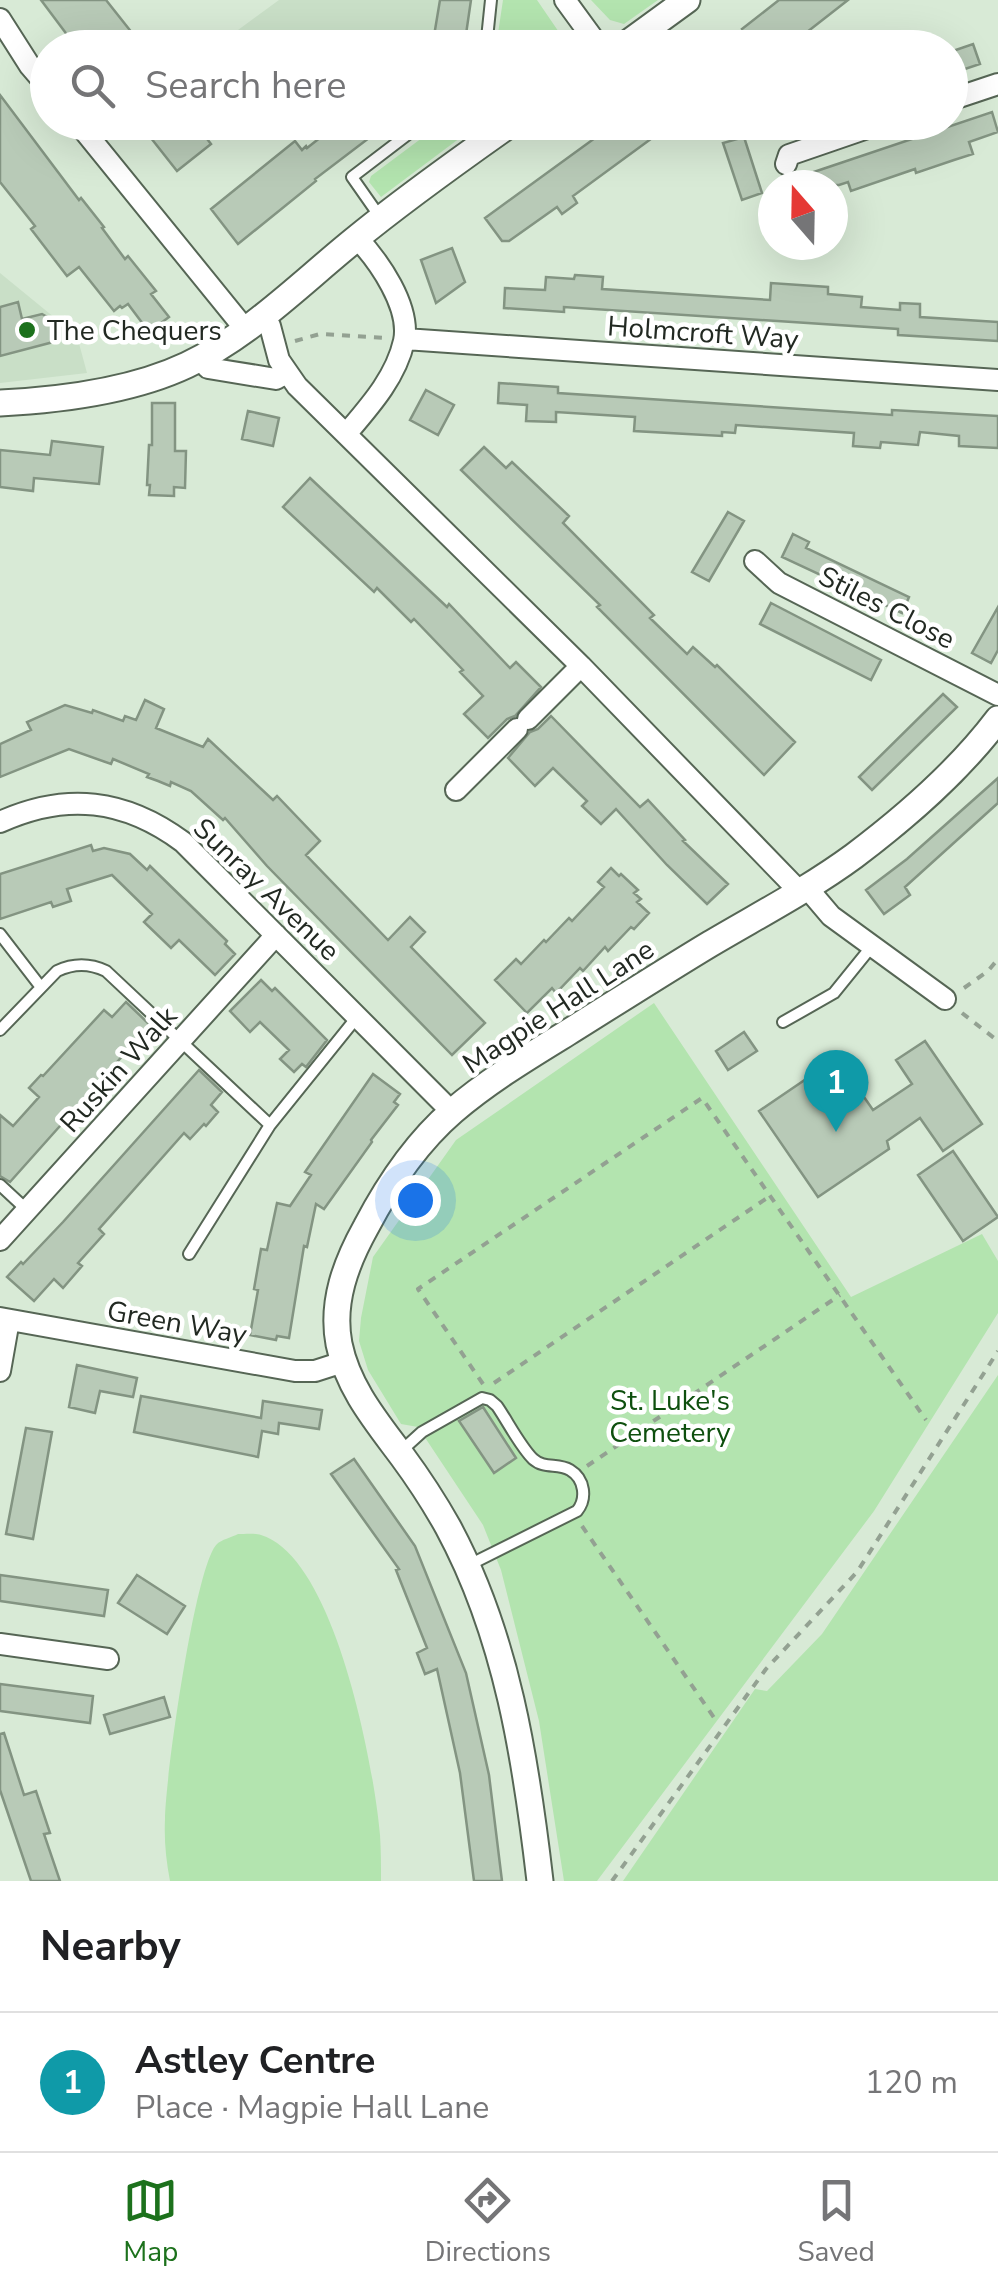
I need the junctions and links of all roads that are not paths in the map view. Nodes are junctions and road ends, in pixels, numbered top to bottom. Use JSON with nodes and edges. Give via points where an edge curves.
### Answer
{"nodes":[{"id":1,"x":491,"y":0,"type":"edge"},
{"id":2,"x":564,"y":0,"type":"edge"},
{"id":3,"x":688,"y":0,"type":"edge"},
{"id":4,"x":0,"y":19,"type":"edge"},
{"id":5,"x":488,"y":30,"type":"edge"},
{"id":6,"x":586,"y":30,"type":"edge"},
{"id":7,"x":647,"y":30,"type":"edge"},
{"id":8,"x":30,"y":66,"type":"edge"},
{"id":9,"x":998,"y":84,"type":"edge"},
{"id":10,"x":968,"y":94,"type":"edge"},
{"id":11,"x":93,"y":140,"type":"edge"},
{"id":12,"x":400,"y":140,"type":"edge"},
{"id":13,"x":486,"y":140,"type":"edge"},
{"id":14,"x":833,"y":140,"type":"edge"},
{"id":15,"x":786,"y":164,"type":"dead end"},
{"id":16,"x":381,"y":218,"type":"junction"},
{"id":17,"x":356,"y":238,"type":"junction"},
{"id":18,"x":254,"y":323,"type":"junction"},
{"id":19,"x":404,"y":338,"type":"junction"},
{"id":20,"x":200,"y":358,"type":"junction"},
{"id":21,"x":286,"y":373,"type":"junction"},
{"id":22,"x":998,"y":380,"type":"edge"},
{"id":23,"x":0,"y":403,"type":"edge"},
{"id":24,"x":347,"y":433,"type":"junction"},
{"id":25,"x":756,"y":562,"type":"dead end"},
{"id":26,"x":581,"y":666,"type":"junction"},
{"id":27,"x":998,"y":694,"type":"edge"},
{"id":28,"x":998,"y":719,"type":"edge"},
{"id":29,"x":456,"y":790,"type":"dead end"},
{"id":30,"x":0,"y":822,"type":"edge"},
{"id":31,"x":806,"y":888,"type":"junction"},
{"id":32,"x":0,"y":934,"type":"edge"},
{"id":33,"x":276,"y":935,"type":"junction"},
{"id":34,"x":872,"y":945,"type":"junction"},
{"id":35,"x":40,"y":986,"type":"junction"},
{"id":36,"x":944,"y":998,"type":"road end"},
{"id":37,"x":358,"y":1016,"type":"junction"},
{"id":38,"x":783,"y":1022,"type":"dead end"},
{"id":39,"x":0,"y":1030,"type":"edge"},
{"id":40,"x":180,"y":1041,"type":"junction"},
{"id":41,"x":452,"y":1112,"type":"junction"},
{"id":42,"x":270,"y":1124,"type":"junction"},
{"id":43,"x":0,"y":1185,"type":"edge"},
{"id":44,"x":28,"y":1210,"type":"junction"},
{"id":45,"x":0,"y":1240,"type":"edge"},
{"id":46,"x":189,"y":1254,"type":"dead end"},
{"id":47,"x":4,"y":1319,"type":"edge"},
{"id":48,"x":344,"y":1362,"type":"junction"},
{"id":49,"x":0,"y":1371,"type":"edge"},
{"id":50,"x":399,"y":1452,"type":"junction"},
{"id":51,"x":467,"y":1566,"type":"junction"},
{"id":52,"x":0,"y":1644,"type":"edge"},
{"id":53,"x":108,"y":1659,"type":"dead end"},
{"id":54,"x":540,"y":1881,"type":"edge"}],
"edges":[{"from":1,"to":5,"type":"lane"},
{"from":2,"to":6,"type":"street"},
{"from":3,"to":7,"type":"street"},
{"from":4,"to":8,"type":"street"},
{"from":9,"to":10,"type":"street"},
{"from":11,"to":18,"type":"street"},
{"from":12,"to":16,"type":"lane","via":[[352,176]]},
{"from":13,"to":16,"type":"street"},
{"from":14,"to":15,"type":"street","via":[[789,155]]},
{"from":16,"to":17,"type":"street"},
{"from":17,"to":18,"type":"street"},
{"from":17,"to":19,"type":"street","via":[[401,306]]},
{"from":18,"to":20,"type":"street"},
{"from":18,"to":21,"type":"street","via":[[270,326]]},
{"from":19,"to":22,"type":"street","name":"Holmcroft Way"},
{"from":19,"to":24,"type":"street","via":[[390,376]]},
{"from":20,"to":21,"type":"street","via":[[208,368],[276,380]]},
{"from":20,"to":23,"type":"street","via":[[115,388]]},
{"from":21,"to":24,"type":"street"},
{"from":24,"to":26,"type":"street"},
{"from":25,"to":27,"type":"street","name":"Stiles Close","via":[[779,583]]},
{"from":26,"to":29,"type":"street"},
{"from":26,"to":31,"type":"street"},
{"from":28,"to":31,"type":"street","name":"Magpie Hall Lane","via":[[945,780]]},
{"from":30,"to":33,"type":"street","name":"Sunray Avenue","via":[[36,808],[79,803],[145,818],[183,842]]},
{"from":31,"to":34,"type":"street"},
{"from":31,"to":41,"type":"street","name":"Magpie Hall Lane","via":[[506,1071]]},
{"from":32,"to":35,"type":"lane"},
{"from":33,"to":37,"type":"street","name":"Sunray Avenue"},
{"from":33,"to":40,"type":"street","name":"Ruskin Walk"},
{"from":34,"to":36,"type":"street"},
{"from":34,"to":38,"type":"lane","via":[[834,993]]},
{"from":35,"to":39,"type":"lane"},
{"from":35,"to":40,"type":"lane","via":[[67,966],[92,965]]},
{"from":37,"to":41,"type":"street","name":"Sunray Avenue"},
{"from":37,"to":42,"type":"lane"},
{"from":40,"to":42,"type":"lane"},
{"from":40,"to":44,"type":"street","name":"Ruskin Walk"},
{"from":41,"to":48,"type":"street","name":"Magpie Hall Lane","via":[[400,1172],[348,1261],[336,1325]]},
{"from":42,"to":46,"type":"lane"},
{"from":43,"to":44,"type":"lane"},
{"from":44,"to":45,"type":"street","name":"Ruskin Walk"},
{"from":47,"to":48,"type":"street","name":"Green Way","via":[[296,1371]]},
{"from":47,"to":49,"type":"street"},
{"from":48,"to":50,"type":"street","name":"Magpie Hall Lane","via":[[355,1390]]},
{"from":50,"to":51,"type":"street","name":"Magpie Hall Lane"},
{"from":50,"to":51,"type":"lane","via":[[482,1398],[497,1406],[533,1459],[570,1470],[584,1490],[584,1503],[573,1514]]},
{"from":51,"to":54,"type":"street","name":"Magpie Hall Lane","via":[[498,1644],[513,1708]]},
{"from":52,"to":53,"type":"street"}]}
